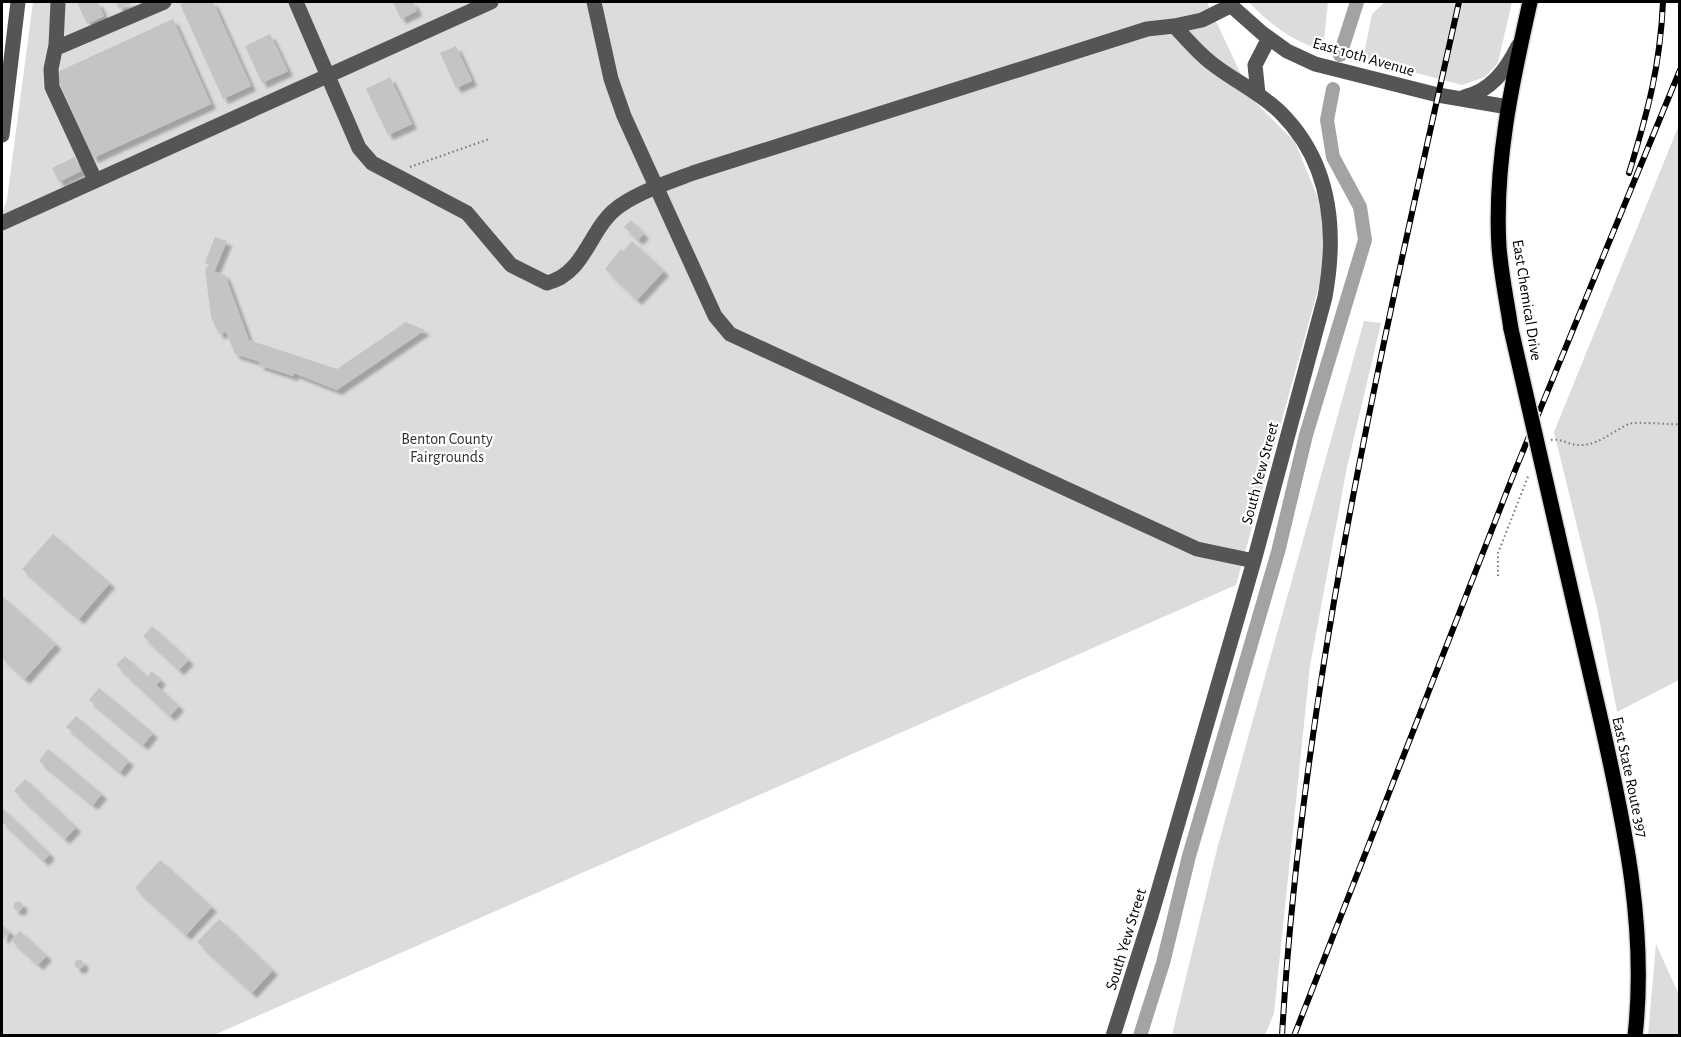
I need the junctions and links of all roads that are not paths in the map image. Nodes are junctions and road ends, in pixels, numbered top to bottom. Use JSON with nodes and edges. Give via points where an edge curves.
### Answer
{"nodes":[{"id":1,"x":18,"y":2,"type":"edge"},
{"id":2,"x":58,"y":2,"type":"edge"},
{"id":3,"x":164,"y":2,"type":"edge"},
{"id":4,"x":296,"y":2,"type":"edge"},
{"id":5,"x":491,"y":2,"type":"edge"},
{"id":6,"x":594,"y":2,"type":"edge"},
{"id":7,"x":1530,"y":2,"type":"edge"},
{"id":8,"x":1228,"y":4,"type":"edge"},
{"id":9,"x":1174,"y":26,"type":"junction"},
{"id":10,"x":1269,"y":38,"type":"junction"},
{"id":11,"x":1522,"y":38,"type":"junction"},
{"id":12,"x":56,"y":45,"type":"junction"},
{"id":13,"x":329,"y":74,"type":"junction"},
{"id":14,"x":1258,"y":94,"type":"junction"},
{"id":15,"x":1460,"y":98,"type":"junction"},
{"id":16,"x":1508,"y":107,"type":"junction"},
{"id":17,"x":2,"y":135,"type":"edge"},
{"id":18,"x":95,"y":180,"type":"junction"},
{"id":19,"x":657,"y":188,"type":"junction"},
{"id":20,"x":2,"y":223,"type":"edge"},
{"id":21,"x":1557,"y":530,"type":"joint"},
{"id":22,"x":1254,"y":561,"type":"junction"},
{"id":23,"x":1113,"y":1035,"type":"edge"},
{"id":24,"x":1635,"y":1035,"type":"edge"}],
"edges":[{"from":1,"to":17,"type":"street"},
{"from":2,"to":12,"type":"street"},
{"from":3,"to":12,"type":"street"},
{"from":4,"to":13,"type":"street"},
{"from":5,"to":13,"type":"street"},
{"from":6,"to":19,"type":"street","via":[[611,79]]},
{"from":7,"to":11,"type":"main road","name":"East Chemical Drive"},
{"from":8,"to":9,"type":"street","via":[[1202,20]]},
{"from":8,"to":10,"type":"street","name":"East 10th Avenue"},
{"from":9,"to":14,"type":"street","name":"South Yew Street","via":[[1210,62]]},
{"from":9,"to":19,"type":"street","via":[[1147,28],[693,173]]},
{"from":10,"to":14,"type":"street","via":[[1255,65]]},
{"from":10,"to":15,"type":"street","name":"East 10th Avenue","via":[[1315,64]]},
{"from":11,"to":15,"type":"street","via":[[1509,65],[1492,84]]},
{"from":11,"to":16,"type":"main road","name":"East Chemical Drive"},
{"from":12,"to":18,"type":"street","via":[[52,87]]},
{"from":13,"to":18,"type":"street"},
{"from":13,"to":19,"type":"street","via":[[359,148],[372,163],[467,213],[511,265],[547,283],[561,280],[579,262],[620,205]]},
{"from":14,"to":22,"type":"street","name":"South Yew Street","via":[[1281,112],[1314,162],[1331,224],[1332,258]]},
{"from":15,"to":16,"type":"street","name":"East 10th Avenue"},
{"from":16,"to":21,"type":"main road","name":"East Chemical Drive","bridge":true,"via":[[1499,197],[1499,248],[1511,329]]},
{"from":18,"to":20,"type":"street"},
{"from":19,"to":22,"type":"street","via":[[715,316],[730,334],[1197,549]]},
{"from":21,"to":24,"type":"main road","name":"East State Route 397","via":[[1632,872],[1639,973]]},
{"from":22,"to":23,"type":"street","name":"South Yew Street"}]}
